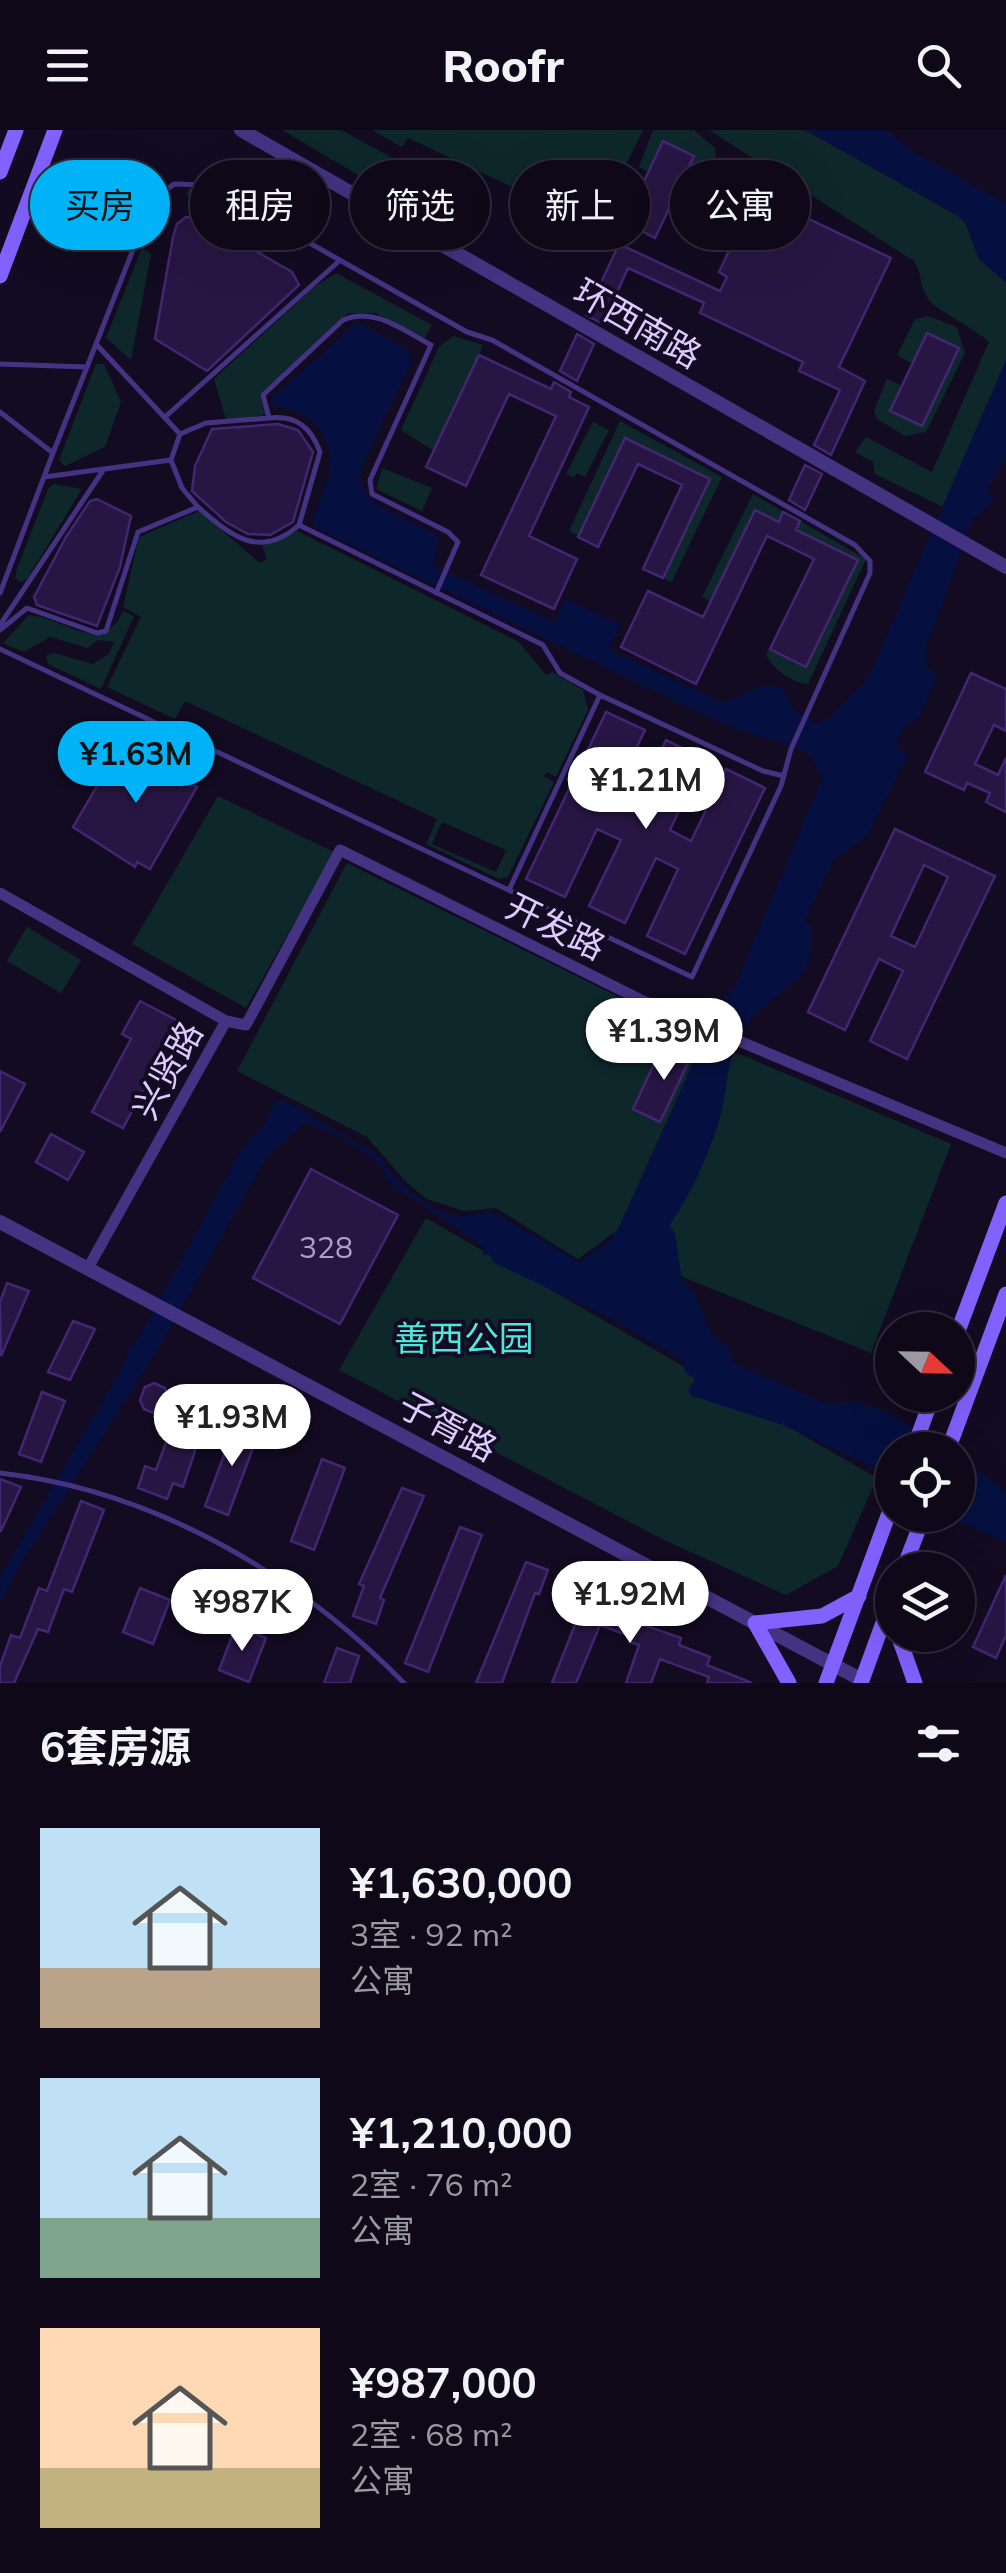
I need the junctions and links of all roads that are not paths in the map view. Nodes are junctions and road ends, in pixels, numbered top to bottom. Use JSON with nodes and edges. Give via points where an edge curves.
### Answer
{"nodes":[{"id":1,"x":16,"y":130,"type":"edge"},
{"id":2,"x":56,"y":130,"type":"edge"},
{"id":3,"x":241,"y":130,"type":"edge"},
{"id":4,"x":0,"y":172,"type":"edge"},
{"id":5,"x":338,"y":262,"type":"junction"},
{"id":6,"x":0,"y":276,"type":"edge"},
{"id":7,"x":96,"y":344,"type":"junction"},
{"id":8,"x":0,"y":364,"type":"edge"},
{"id":9,"x":87,"y":367,"type":"junction"},
{"id":10,"x":0,"y":412,"type":"edge"},
{"id":11,"x":164,"y":417,"type":"junction"},
{"id":12,"x":269,"y":418,"type":"junction"},
{"id":13,"x":180,"y":434,"type":"junction"},
{"id":14,"x":53,"y":453,"type":"junction"},
{"id":15,"x":171,"y":460,"type":"junction"},
{"id":16,"x":104,"y":469,"type":"junction"},
{"id":17,"x":44,"y":477,"type":"junction"},
{"id":18,"x":198,"y":507,"type":"junction"},
{"id":19,"x":300,"y":525,"type":"junction"},
{"id":20,"x":1006,"y":567,"type":"edge"},
{"id":21,"x":436,"y":592,"type":"junction"},
{"id":22,"x":0,"y":593,"type":"edge"},
{"id":23,"x":0,"y":627,"type":"edge"},
{"id":24,"x":0,"y":649,"type":"edge"},
{"id":25,"x":600,"y":695,"type":"junction"},
{"id":26,"x":784,"y":776,"type":"junction"},
{"id":27,"x":508,"y":890,"type":"junction"},
{"id":28,"x":0,"y":893,"type":"edge"},
{"id":29,"x":226,"y":1021,"type":"junction"},
{"id":30,"x":1006,"y":1154,"type":"edge"},
{"id":31,"x":1006,"y":1203,"type":"edge"},
{"id":32,"x":0,"y":1222,"type":"edge"},
{"id":33,"x":88,"y":1268,"type":"junction"},
{"id":34,"x":1006,"y":1294,"type":"edge"},
{"id":35,"x":965,"y":1312,"type":"edge"},
{"id":36,"x":954,"y":1432,"type":"edge"},
{"id":37,"x":0,"y":1472,"type":"edge"},
{"id":38,"x":882,"y":1532,"type":"edge"},
{"id":39,"x":859,"y":1596,"type":"junction"},
{"id":40,"x":756,"y":1623,"type":"junction"},
{"id":41,"x":875,"y":1652,"type":"edge"},
{"id":42,"x":904,"y":1652,"type":"edge"},
{"id":43,"x":833,"y":1664,"type":"junction"},
{"id":44,"x":864,"y":1682,"type":"edge"},
{"id":45,"x":404,"y":1683,"type":"edge"},
{"id":46,"x":790,"y":1683,"type":"edge"},
{"id":47,"x":826,"y":1683,"type":"edge"},
{"id":48,"x":914,"y":1683,"type":"edge"}],
"edges":[{"from":1,"to":4,"type":"main road"},
{"from":2,"to":6,"type":"main road"},
{"from":3,"to":20,"type":"street","name":"环西南路"},
{"from":5,"to":7,"type":"lane","via":[[207,185],[174,184],[145,213]]},
{"from":5,"to":11,"type":"lane"},
{"from":5,"to":26,"type":"lane","via":[[492,340],[866,554],[870,573]]},
{"from":7,"to":9,"type":"lane"},
{"from":7,"to":11,"type":"lane"},
{"from":8,"to":9,"type":"lane"},
{"from":9,"to":14,"type":"lane"},
{"from":10,"to":14,"type":"lane"},
{"from":11,"to":13,"type":"lane"},
{"from":12,"to":13,"type":"lane","via":[[206,423]]},
{"from":12,"to":19,"type":"lane","via":[[288,416],[307,427],[320,452]]},
{"from":12,"to":21,"type":"lane","via":[[264,396],[343,320],[375,316],[431,345],[370,480],[372,494],[458,542]]},
{"from":13,"to":15,"type":"lane"},
{"from":14,"to":17,"type":"lane"},
{"from":15,"to":16,"type":"lane"},
{"from":15,"to":18,"type":"lane"},
{"from":16,"to":17,"type":"lane"},
{"from":16,"to":23,"type":"lane"},
{"from":17,"to":22,"type":"lane"},
{"from":18,"to":19,"type":"lane","via":[[244,543],[267,544]]},
{"from":18,"to":23,"type":"lane","via":[[138,532],[106,631],[27,608]]},
{"from":19,"to":21,"type":"lane"},
{"from":21,"to":25,"type":"lane","via":[[543,645],[560,673]]},
{"from":24,"to":27,"type":"lane"},
{"from":25,"to":26,"type":"lane"},
{"from":25,"to":27,"type":"lane"},
{"from":26,"to":27,"type":"lane","via":[[692,977]]},
{"from":28,"to":29,"type":"street","name":"兴贤路"},
{"from":29,"to":30,"type":"street","name":"开发路","via":[[246,1024],[340,850],[641,1000]]},
{"from":29,"to":33,"type":"street","name":"兴贤路"},
{"from":31,"to":35,"type":"main road"},
{"from":32,"to":33,"type":"street","name":"子胥路"},
{"from":33,"to":40,"type":"street","name":"子胥路"},
{"from":34,"to":36,"type":"main road"},
{"from":37,"to":45,"type":"lane","via":[[78,1486],[200,1533],[268,1570]]},
{"from":38,"to":39,"type":"main road"},
{"from":39,"to":40,"type":"main road","via":[[822,1616]]},
{"from":39,"to":43,"type":"main road"},
{"from":40,"to":43,"type":"street","name":"子胥路"},
{"from":40,"to":46,"type":"main road"},
{"from":41,"to":44,"type":"main road"},
{"from":42,"to":48,"type":"main road"},
{"from":43,"to":44,"type":"street","name":"子胥路"},
{"from":43,"to":47,"type":"main road"}]}
